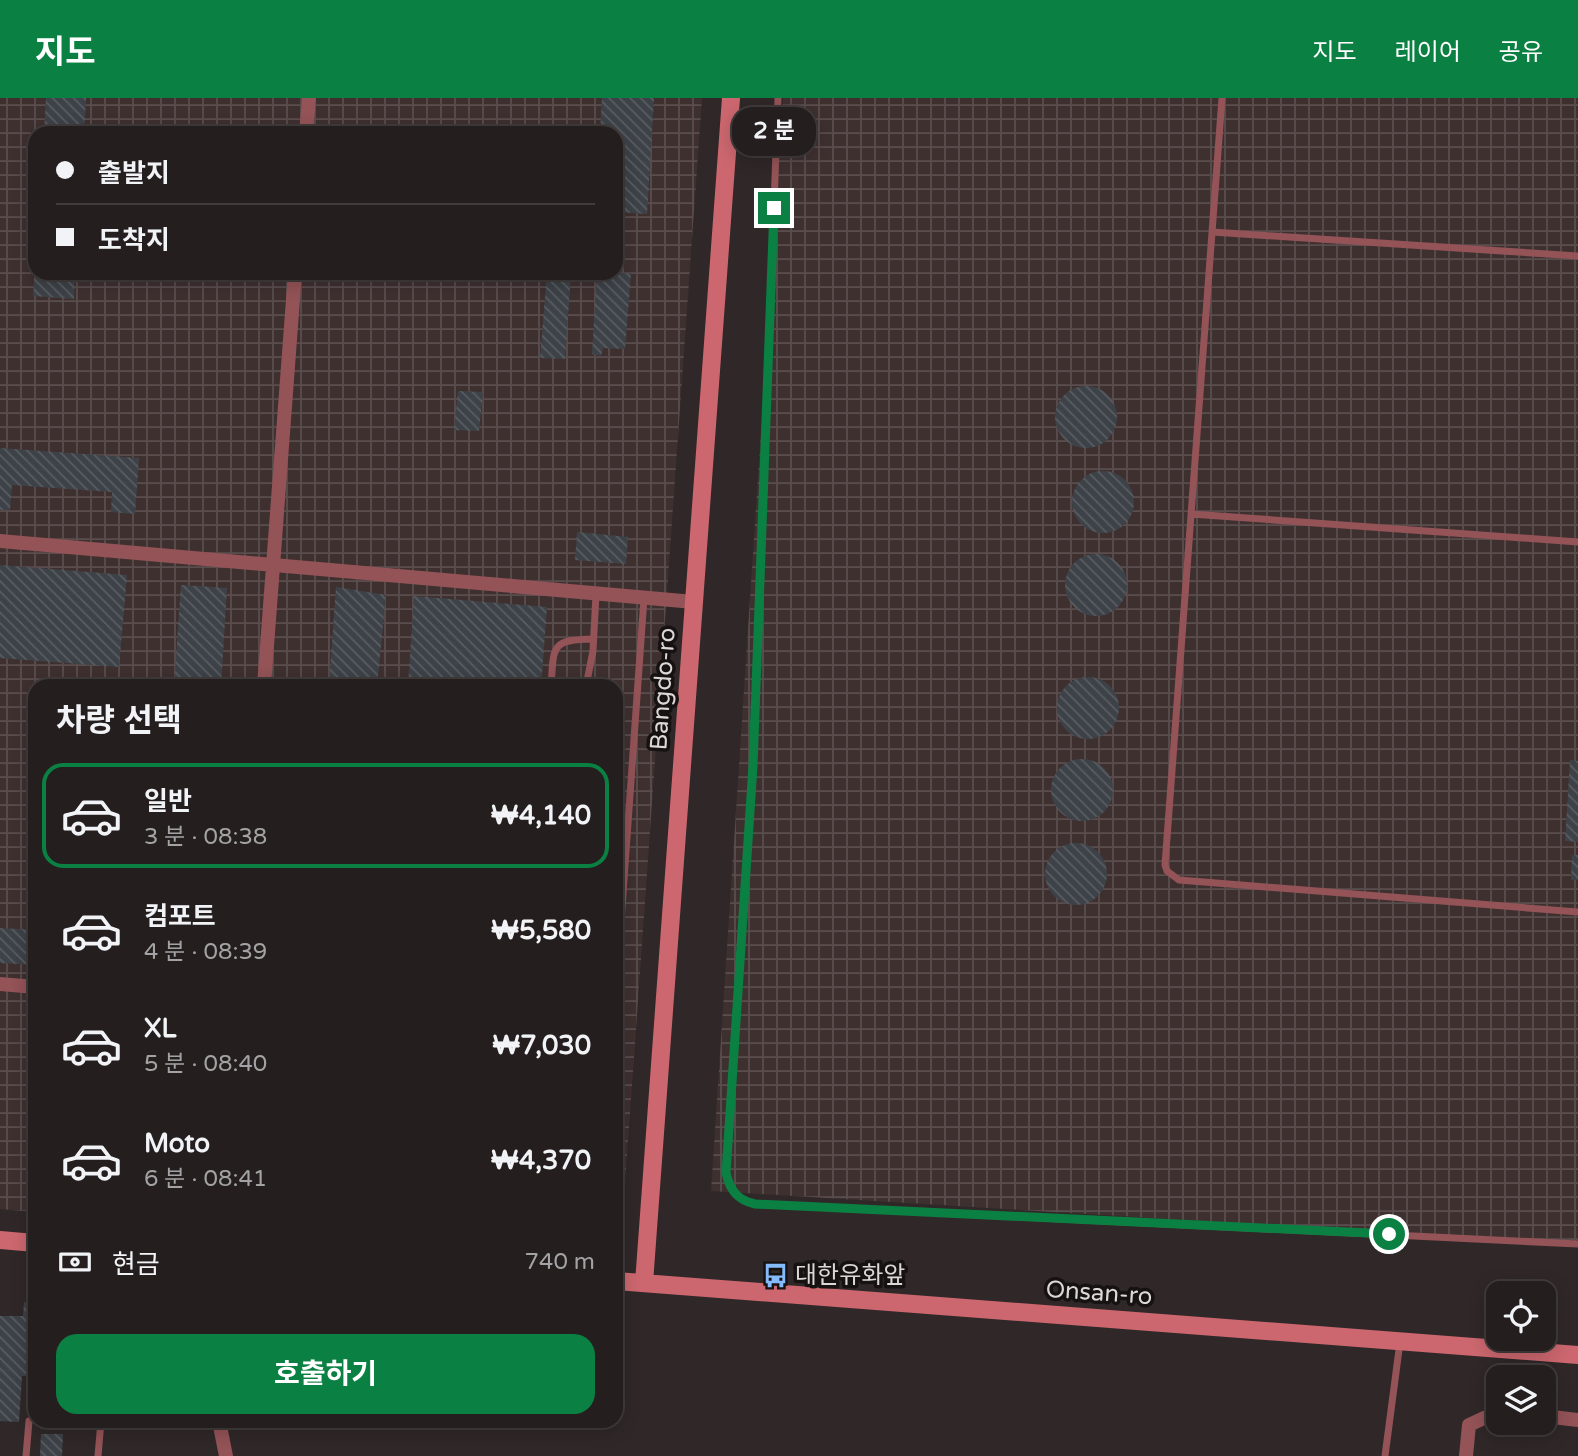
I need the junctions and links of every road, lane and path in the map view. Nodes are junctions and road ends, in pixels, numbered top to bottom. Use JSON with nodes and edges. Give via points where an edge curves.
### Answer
{"nodes":[{"id":1,"x":309,"y":98,"type":"edge"},
{"id":2,"x":731,"y":98,"type":"edge"},
{"id":3,"x":778,"y":98,"type":"edge"},
{"id":4,"x":1222,"y":98,"type":"edge"},
{"id":5,"x":307,"y":126,"type":"edge"},
{"id":6,"x":1212,"y":232,"type":"junction"},
{"id":7,"x":1578,"y":256,"type":"edge"},
{"id":8,"x":294,"y":280,"type":"edge"},
{"id":9,"x":1191,"y":514,"type":"junction"},
{"id":10,"x":0,"y":541,"type":"edge"},
{"id":11,"x":1578,"y":542,"type":"edge"},
{"id":12,"x":273,"y":565,"type":"junction"},
{"id":13,"x":596,"y":593,"type":"junction"},
{"id":14,"x":644,"y":597,"type":"junction"},
{"id":15,"x":694,"y":602,"type":"junction"},
{"id":16,"x":593,"y":639,"type":"junction"},
{"id":17,"x":265,"y":679,"type":"edge"},
{"id":18,"x":552,"y":679,"type":"edge"},
{"id":19,"x":587,"y":679,"type":"edge"},
{"id":20,"x":623,"y":893,"type":"edge"},
{"id":21,"x":1578,"y":912,"type":"edge"},
{"id":22,"x":0,"y":984,"type":"edge"},
{"id":23,"x":28,"y":986,"type":"edge"},
{"id":24,"x":0,"y":1240,"type":"edge"},
{"id":25,"x":28,"y":1242,"type":"edge"},
{"id":26,"x":1578,"y":1244,"type":"edge"},
{"id":27,"x":623,"y":1281,"type":"edge"},
{"id":28,"x":645,"y":1283,"type":"junction"},
{"id":29,"x":1400,"y":1341,"type":"junction"},
{"id":30,"x":1578,"y":1355,"type":"edge"},
{"id":31,"x":1556,"y":1417,"type":"edge"},
{"id":32,"x":1486,"y":1418,"type":"edge"},
{"id":33,"x":1578,"y":1420,"type":"edge"},
{"id":34,"x":28,"y":1428,"type":"edge"},
{"id":35,"x":100,"y":1428,"type":"edge"},
{"id":36,"x":220,"y":1428,"type":"edge"},
{"id":37,"x":26,"y":1456,"type":"edge"},
{"id":38,"x":98,"y":1456,"type":"edge"},
{"id":39,"x":226,"y":1456,"type":"edge"},
{"id":40,"x":1385,"y":1456,"type":"edge"},
{"id":41,"x":1466,"y":1456,"type":"edge"}],
"edges":[{"from":1,"to":5,"type":"street"},
{"from":2,"to":15,"type":"street","name":"Bangdo-ro"},
{"from":3,"to":26,"type":"lane","via":[[753,766],[726,1173],[736,1196],[755,1204]]},
{"from":4,"to":6,"type":"lane"},
{"from":6,"to":7,"type":"lane"},
{"from":6,"to":9,"type":"lane"},
{"from":8,"to":12,"type":"street"},
{"from":9,"to":11,"type":"lane"},
{"from":9,"to":21,"type":"lane","via":[[1167,872],[1179,880]]},
{"from":10,"to":12,"type":"street"},
{"from":12,"to":13,"type":"street"},
{"from":12,"to":17,"type":"street"},
{"from":13,"to":14,"type":"street"},
{"from":13,"to":16,"type":"lane"},
{"from":14,"to":15,"type":"street"},
{"from":14,"to":20,"type":"lane"},
{"from":15,"to":28,"type":"street","name":"Bangdo-ro"},
{"from":16,"to":18,"type":"lane","via":[[563,641],[556,646]]},
{"from":16,"to":19,"type":"lane"},
{"from":22,"to":23,"type":"street"},
{"from":24,"to":25,"type":"street"},
{"from":27,"to":28,"type":"street","name":"Onsan-ro"},
{"from":28,"to":29,"type":"street","name":"Onsan-ro"},
{"from":29,"to":30,"type":"street","name":"Onsan-ro"},
{"from":29,"to":40,"type":"lane"},
{"from":31,"to":33,"type":"street"},
{"from":32,"to":41,"type":"street","via":[[1469,1425]]},
{"from":34,"to":37,"type":"lane"},
{"from":35,"to":38,"type":"lane"},
{"from":36,"to":39,"type":"street"}]}
